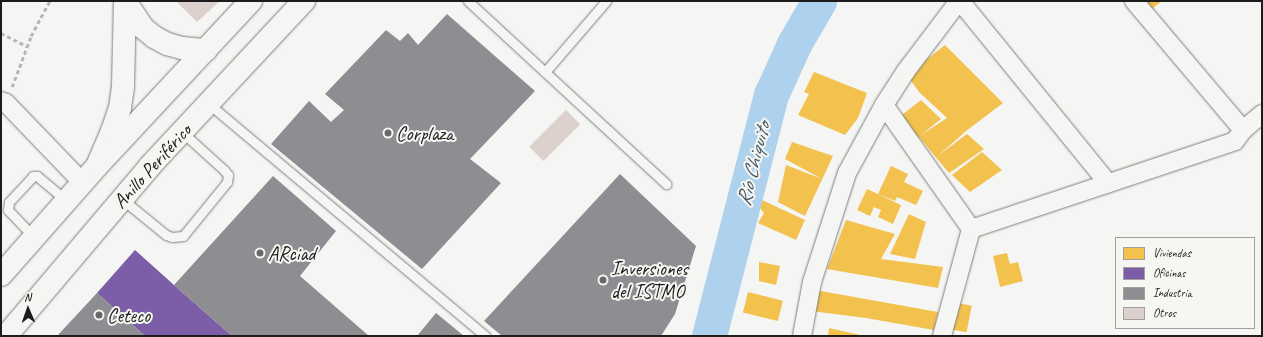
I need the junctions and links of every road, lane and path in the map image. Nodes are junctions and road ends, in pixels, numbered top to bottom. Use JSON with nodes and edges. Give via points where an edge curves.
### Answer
{"nodes":[{"id":1,"x":50,"y":1,"type":"edge"},
{"id":2,"x":125,"y":1,"type":"edge"},
{"id":3,"x":251,"y":1,"type":"edge"},
{"id":4,"x":304,"y":1,"type":"edge"},
{"id":5,"x":468,"y":1,"type":"edge"},
{"id":6,"x":606,"y":1,"type":"edge"},
{"id":7,"x":960,"y":1,"type":"edge"},
{"id":8,"x":1134,"y":1,"type":"edge"},
{"id":9,"x":1,"y":33,"type":"edge"},
{"id":10,"x":27,"y":46,"type":"junction"},
{"id":11,"x":206,"y":50,"type":"junction"},
{"id":12,"x":545,"y":72,"type":"junction"},
{"id":13,"x":4,"y":102,"type":"edge"},
{"id":14,"x":209,"y":104,"type":"junction"},
{"id":15,"x":884,"y":105,"type":"junction"},
{"id":16,"x":1262,"y":114,"type":"edge"},
{"id":17,"x":1243,"y":130,"type":"junction"},
{"id":18,"x":182,"y":132,"type":"junction"},
{"id":19,"x":97,"y":166,"type":"junction"},
{"id":20,"x":83,"y":183,"type":"junction"},
{"id":21,"x":1108,"y":183,"type":"junction"},
{"id":22,"x":666,"y":184,"type":"dead end"},
{"id":23,"x":122,"y":199,"type":"junction"},
{"id":24,"x":67,"y":201,"type":"junction"},
{"id":25,"x":971,"y":229,"type":"junction"},
{"id":26,"x":34,"y":237,"type":"junction"},
{"id":27,"x":4,"y":266,"type":"edge"},
{"id":28,"x":6,"y":336,"type":"edge"},
{"id":29,"x":485,"y":336,"type":"edge"},
{"id":30,"x":802,"y":336,"type":"edge"},
{"id":31,"x":942,"y":336,"type":"edge"}],
"edges":[{"from":1,"to":10,"type":"path"},
{"from":2,"to":11,"type":"main road","via":[[143,28],[154,37],[182,48]]},
{"from":2,"to":19,"type":"main road","via":[[121,101]]},
{"from":3,"to":11,"type":"main road","name":"Anillo Periférico"},
{"from":4,"to":14,"type":"main road","name":"Anillo Periférico"},
{"from":5,"to":12,"type":"lane"},
{"from":6,"to":12,"type":"lane"},
{"from":7,"to":15,"type":"street","via":[[906,71]]},
{"from":7,"to":21,"type":"street"},
{"from":8,"to":17,"type":"street"},
{"from":9,"to":10,"type":"path"},
{"from":10,"to":13,"type":"path"},
{"from":11,"to":19,"type":"main road","name":"Anillo Periférico"},
{"from":12,"to":22,"type":"lane"},
{"from":13,"to":20,"type":"street"},
{"from":14,"to":18,"type":"main road","name":"Anillo Periférico"},
{"from":14,"to":29,"type":"lane"},
{"from":15,"to":25,"type":"street"},
{"from":15,"to":30,"type":"street","via":[[847,173],[812,282]]},
{"from":16,"to":17,"type":"street"},
{"from":17,"to":21,"type":"street","via":[[1235,141]]},
{"from":18,"to":23,"type":"main road","name":"Anillo Periférico"},
{"from":18,"to":23,"type":"lane","via":[[228,175],[227,182],[183,236],[166,235]]},
{"from":19,"to":20,"type":"main road","name":"Anillo Periférico"},
{"from":20,"to":24,"type":"main road","name":"Anillo Periférico"},
{"from":21,"to":25,"type":"street"},
{"from":23,"to":28,"type":"main road","name":"Anillo Periférico"},
{"from":24,"to":26,"type":"main road","name":"Anillo Periférico"},
{"from":24,"to":26,"type":"lane","via":[[37,176],[33,176],[9,202],[8,210]]},
{"from":25,"to":31,"type":"street"},
{"from":26,"to":27,"type":"main road","name":"Anillo Periférico"}]}
